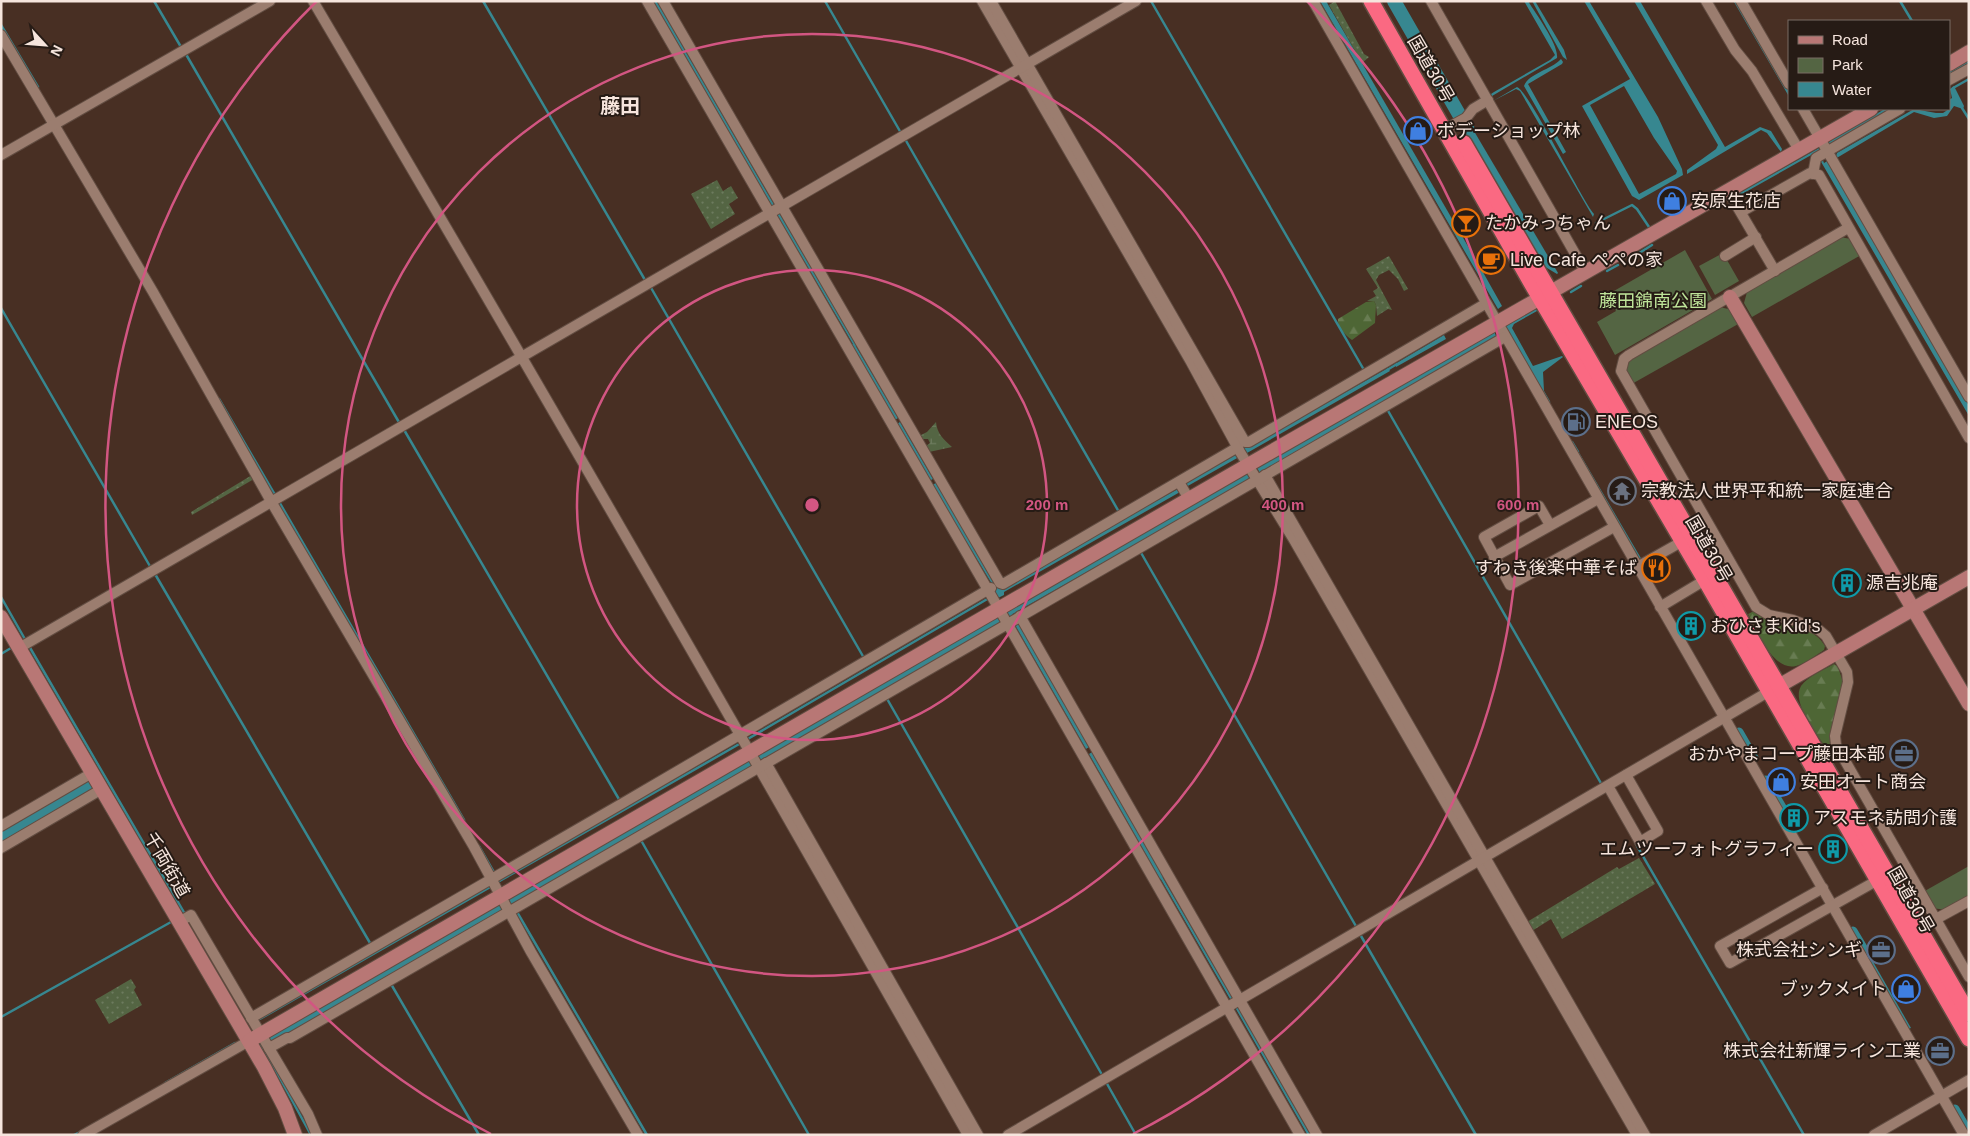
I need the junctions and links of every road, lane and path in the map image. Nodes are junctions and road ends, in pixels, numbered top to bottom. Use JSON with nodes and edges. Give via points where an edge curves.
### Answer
{"nodes":[{"id":1,"x":270,"y":1,"type":"edge"},
{"id":2,"x":314,"y":1,"type":"edge"},
{"id":3,"x":647,"y":1,"type":"edge"},
{"id":4,"x":663,"y":1,"type":"edge"},
{"id":5,"x":982,"y":1,"type":"edge"},
{"id":6,"x":991,"y":1,"type":"edge"},
{"id":7,"x":1136,"y":1,"type":"edge"},
{"id":8,"x":1313,"y":1,"type":"edge"},
{"id":9,"x":1371,"y":1,"type":"edge"},
{"id":10,"x":1382,"y":1,"type":"edge"},
{"id":11,"x":1430,"y":1,"type":"edge"},
{"id":12,"x":1706,"y":1,"type":"edge"},
{"id":13,"x":1741,"y":1,"type":"edge"},
{"id":14,"x":1,"y":35,"type":"edge"},
{"id":15,"x":1969,"y":52,"type":"edge"},
{"id":16,"x":1950,"y":63,"type":"edge"},
{"id":17,"x":1024,"y":66,"type":"junction"},
{"id":18,"x":1969,"y":69,"type":"edge"},
{"id":19,"x":1950,"y":79,"type":"edge"},
{"id":20,"x":1788,"y":82,"type":"edge"},
{"id":21,"x":1488,"y":100,"type":"junction"},
{"id":22,"x":1804,"y":110,"type":"edge"},
{"id":23,"x":1870,"y":110,"type":"edge"},
{"id":24,"x":1898,"y":110,"type":"edge"},
{"id":25,"x":1459,"y":122,"type":"junction"},
{"id":26,"x":57,"y":124,"type":"junction"},
{"id":27,"x":1824,"y":145,"type":"junction"},
{"id":28,"x":1799,"y":150,"type":"junction"},
{"id":29,"x":1,"y":155,"type":"edge"},
{"id":30,"x":1813,"y":174,"type":"junction"},
{"id":31,"x":1731,"y":196,"type":"junction"},
{"id":32,"x":776,"y":210,"type":"junction"},
{"id":33,"x":1741,"y":212,"type":"junction"},
{"id":34,"x":1848,"y":228,"type":"junction"},
{"id":35,"x":1756,"y":237,"type":"junction"},
{"id":36,"x":1725,"y":256,"type":"dead end"},
{"id":37,"x":1775,"y":271,"type":"junction"},
{"id":38,"x":1586,"y":273,"type":"junction"},
{"id":39,"x":1546,"y":295,"type":"junction"},
{"id":40,"x":1730,"y":297,"type":"junction"},
{"id":41,"x":1485,"y":304,"type":"junction"},
{"id":42,"x":1496,"y":323,"type":"junction"},
{"id":43,"x":1505,"y":337,"type":"junction"},
{"id":44,"x":523,"y":355,"type":"junction"},
{"id":45,"x":1969,"y":398,"type":"edge"},
{"id":46,"x":1969,"y":438,"type":"edge"},
{"id":47,"x":1247,"y":458,"type":"junction"},
{"id":48,"x":1183,"y":489,"type":"junction"},
{"id":49,"x":1598,"y":499,"type":"junction"},
{"id":50,"x":276,"y":501,"type":"junction"},
{"id":51,"x":1550,"y":525,"type":"junction"},
{"id":52,"x":1614,"y":527,"type":"junction"},
{"id":53,"x":1683,"y":541,"type":"junction"},
{"id":54,"x":1494,"y":557,"type":"junction"},
{"id":55,"x":1637,"y":567,"type":"junction"},
{"id":56,"x":1969,"y":577,"type":"edge"},
{"id":57,"x":1705,"y":580,"type":"junction"},
{"id":58,"x":1001,"y":605,"type":"junction"},
{"id":59,"x":1664,"y":605,"type":"junction"},
{"id":60,"x":1913,"y":610,"type":"junction"},
{"id":61,"x":1,"y":617,"type":"edge"},
{"id":62,"x":25,"y":645,"type":"junction"},
{"id":63,"x":1836,"y":654,"type":"junction"},
{"id":64,"x":1774,"y":689,"type":"junction"},
{"id":65,"x":1969,"y":704,"type":"edge"},
{"id":66,"x":1725,"y":718,"type":"junction"},
{"id":67,"x":750,"y":749,"type":"junction"},
{"id":68,"x":1089,"y":750,"type":"junction"},
{"id":69,"x":92,"y":773,"type":"junction"},
{"id":70,"x":1626,"y":775,"type":"junction"},
{"id":71,"x":1608,"y":786,"type":"junction"},
{"id":72,"x":102,"y":789,"type":"junction"},
{"id":73,"x":1,"y":826,"type":"edge"},
{"id":74,"x":1,"y":848,"type":"edge"},
{"id":75,"x":1482,"y":859,"type":"junction"},
{"id":76,"x":1878,"y":880,"type":"junction"},
{"id":77,"x":1163,"y":881,"type":"junction"},
{"id":78,"x":1823,"y":888,"type":"junction"},
{"id":79,"x":499,"y":891,"type":"junction"},
{"id":80,"x":1969,"y":901,"type":"edge"},
{"id":81,"x":1832,"y":905,"type":"junction"},
{"id":82,"x":184,"y":919,"type":"junction"},
{"id":83,"x":1936,"y":920,"type":"junction"},
{"id":84,"x":1969,"y":977,"type":"edge"},
{"id":85,"x":1233,"y":1004,"type":"junction"},
{"id":86,"x":1969,"y":1014,"type":"edge"},
{"id":87,"x":251,"y":1018,"type":"junction"},
{"id":88,"x":1969,"y":1038,"type":"edge"},
{"id":89,"x":262,"y":1042,"type":"junction"},
{"id":90,"x":936,"y":1070,"type":"junction"},
{"id":91,"x":1969,"y":1080,"type":"edge"},
{"id":92,"x":1942,"y":1096,"type":"junction"},
{"id":93,"x":83,"y":1135,"type":"edge"},
{"id":94,"x":295,"y":1135,"type":"edge"},
{"id":95,"x":317,"y":1135,"type":"edge"},
{"id":96,"x":638,"y":1135,"type":"edge"},
{"id":97,"x":968,"y":1135,"type":"edge"},
{"id":98,"x":978,"y":1135,"type":"edge"},
{"id":99,"x":1008,"y":1135,"type":"edge"},
{"id":100,"x":1300,"y":1135,"type":"edge"},
{"id":101,"x":1317,"y":1135,"type":"edge"},
{"id":102,"x":1636,"y":1135,"type":"edge"},
{"id":103,"x":1645,"y":1135,"type":"edge"},
{"id":104,"x":1874,"y":1135,"type":"edge"},
{"id":105,"x":1964,"y":1135,"type":"edge"}],
"edges":[{"from":1,"to":26,"type":"street"},
{"from":2,"to":44,"type":"street"},
{"from":3,"to":32,"type":"street"},
{"from":4,"to":32,"type":"street"},
{"from":5,"to":17,"type":"street"},
{"from":6,"to":17,"type":"street"},
{"from":7,"to":17,"type":"street"},
{"from":8,"to":41,"type":"street"},
{"from":9,"to":39,"type":"highway","name":"国道30号"},
{"from":10,"to":25,"type":"highway","name":"国道30号"},
{"from":11,"to":21,"type":"street"},
{"from":12,"to":28,"type":"street"},
{"from":13,"to":20,"type":"street"},
{"from":14,"to":26,"type":"street"},
{"from":15,"to":16,"type":"street"},
{"from":17,"to":32,"type":"street"},
{"from":17,"to":47,"type":"street"},
{"from":18,"to":19,"type":"street"},
{"from":21,"to":25,"type":"street","via":[[1473,108]]},
{"from":21,"to":38,"type":"street"},
{"from":22,"to":27,"type":"street"},
{"from":23,"to":27,"type":"street"},
{"from":24,"to":27,"type":"street"},
{"from":25,"to":39,"type":"highway","name":"国道30号"},
{"from":26,"to":29,"type":"street"},
{"from":26,"to":50,"type":"street"},
{"from":27,"to":28,"type":"street"},
{"from":27,"to":30,"type":"street","via":[[1816,158]]},
{"from":27,"to":45,"type":"street"},
{"from":28,"to":31,"type":"street"},
{"from":30,"to":33,"type":"street"},
{"from":30,"to":34,"type":"street","via":[[1819,176]]},
{"from":31,"to":33,"type":"street"},
{"from":31,"to":38,"type":"street"},
{"from":32,"to":44,"type":"street"},
{"from":32,"to":58,"type":"street"},
{"from":32,"to":58,"type":"street"},
{"from":33,"to":35,"type":"street"},
{"from":34,"to":37,"type":"street"},
{"from":34,"to":46,"type":"street"},
{"from":35,"to":36,"type":"street"},
{"from":35,"to":37,"type":"street"},
{"from":37,"to":40,"type":"street"},
{"from":38,"to":39,"type":"street"},
{"from":39,"to":42,"type":"street"},
{"from":39,"to":53,"type":"highway","name":"国道30号"},
{"from":39,"to":64,"type":"highway","name":"国道30号"},
{"from":40,"to":60,"type":"street"},
{"from":40,"to":63,"type":"street","via":[[1628,355],[1621,371],[1756,607],[1769,615],[1819,630]]},
{"from":41,"to":42,"type":"street"},
{"from":41,"to":47,"type":"street","via":[[1249,442]]},
{"from":42,"to":43,"type":"street"},
{"from":42,"to":47,"type":"street"},
{"from":43,"to":47,"type":"street"},
{"from":43,"to":49,"type":"street"},
{"from":44,"to":50,"type":"street"},
{"from":44,"to":67,"type":"street"},
{"from":47,"to":48,"type":"street"},
{"from":47,"to":48,"type":"street"},
{"from":47,"to":58,"type":"street"},
{"from":47,"to":75,"type":"street","via":[[1297,538]]},
{"from":48,"to":58,"type":"street"},
{"from":48,"to":58,"type":"street","via":[[1003,584]]},
{"from":49,"to":51,"type":"street"},
{"from":49,"to":52,"type":"street"},
{"from":50,"to":62,"type":"street"},
{"from":50,"to":79,"type":"street"},
{"from":51,"to":54,"type":"street"},
{"from":51,"to":54,"type":"street","via":[[1539,506],[1531,510],[1484,537]]},
{"from":52,"to":54,"type":"street","via":[[1510,585]]},
{"from":52,"to":55,"type":"street"},
{"from":53,"to":55,"type":"street"},
{"from":53,"to":57,"type":"highway","name":"国道30号"},
{"from":55,"to":59,"type":"street"},
{"from":56,"to":60,"type":"street"},
{"from":57,"to":59,"type":"street"},
{"from":57,"to":64,"type":"highway","name":"国道30号"},
{"from":58,"to":67,"type":"street"},
{"from":58,"to":67,"type":"street","via":[[866,662]]},
{"from":58,"to":68,"type":"street"},
{"from":58,"to":68,"type":"street"},
{"from":59,"to":66,"type":"street"},
{"from":60,"to":63,"type":"street"},
{"from":60,"to":65,"type":"street"},
{"from":61,"to":62,"type":"street","name":"千両街道"},
{"from":62,"to":69,"type":"street","name":"千両街道"},
{"from":63,"to":64,"type":"street"},
{"from":63,"to":83,"type":"street","via":[[1847,672],[1848,682],[1835,736],[1836,745]]},
{"from":64,"to":66,"type":"street"},
{"from":64,"to":76,"type":"highway","name":"国道30号"},
{"from":64,"to":86,"type":"highway","name":"国道30号"},
{"from":66,"to":70,"type":"street"},
{"from":66,"to":78,"type":"street"},
{"from":67,"to":79,"type":"street"},
{"from":67,"to":79,"type":"street","via":[[622,804]]},
{"from":67,"to":90,"type":"street"},
{"from":68,"to":77,"type":"street"},
{"from":68,"to":77,"type":"street"},
{"from":69,"to":72,"type":"street","name":"千両街道"},
{"from":69,"to":73,"type":"street"},
{"from":70,"to":71,"type":"street"},
{"from":70,"to":71,"type":"street","via":[[1658,831],[1640,842]]},
{"from":71,"to":75,"type":"street"},
{"from":72,"to":74,"type":"street"},
{"from":72,"to":82,"type":"street","name":"千両街道"},
{"from":75,"to":85,"type":"street"},
{"from":75,"to":102,"type":"street"},
{"from":75,"to":103,"type":"street"},
{"from":76,"to":81,"type":"street"},
{"from":76,"to":88,"type":"highway","name":"国道30号"},
{"from":77,"to":85,"type":"street"},
{"from":77,"to":85,"type":"street"},
{"from":78,"to":81,"type":"street"},
{"from":78,"to":81,"type":"street","via":[[1720,946],[1730,963]]},
{"from":79,"to":87,"type":"street"},
{"from":79,"to":89,"type":"street"},
{"from":79,"to":96,"type":"street"},
{"from":80,"to":83,"type":"street"},
{"from":81,"to":92,"type":"street"},
{"from":82,"to":87,"type":"street","via":[[191,915]]},
{"from":82,"to":89,"type":"street","name":"千両街道"},
{"from":83,"to":84,"type":"street"},
{"from":85,"to":99,"type":"street"},
{"from":85,"to":100,"type":"street"},
{"from":85,"to":101,"type":"street"},
{"from":87,"to":89,"type":"street"},
{"from":89,"to":93,"type":"street"},
{"from":89,"to":94,"type":"street","name":"千両街道"},
{"from":89,"to":95,"type":"street","via":[[308,1114]]},
{"from":90,"to":97,"type":"street"},
{"from":90,"to":98,"type":"street"},
{"from":91,"to":92,"type":"street"},
{"from":92,"to":104,"type":"street"},
{"from":92,"to":105,"type":"street"}]}
